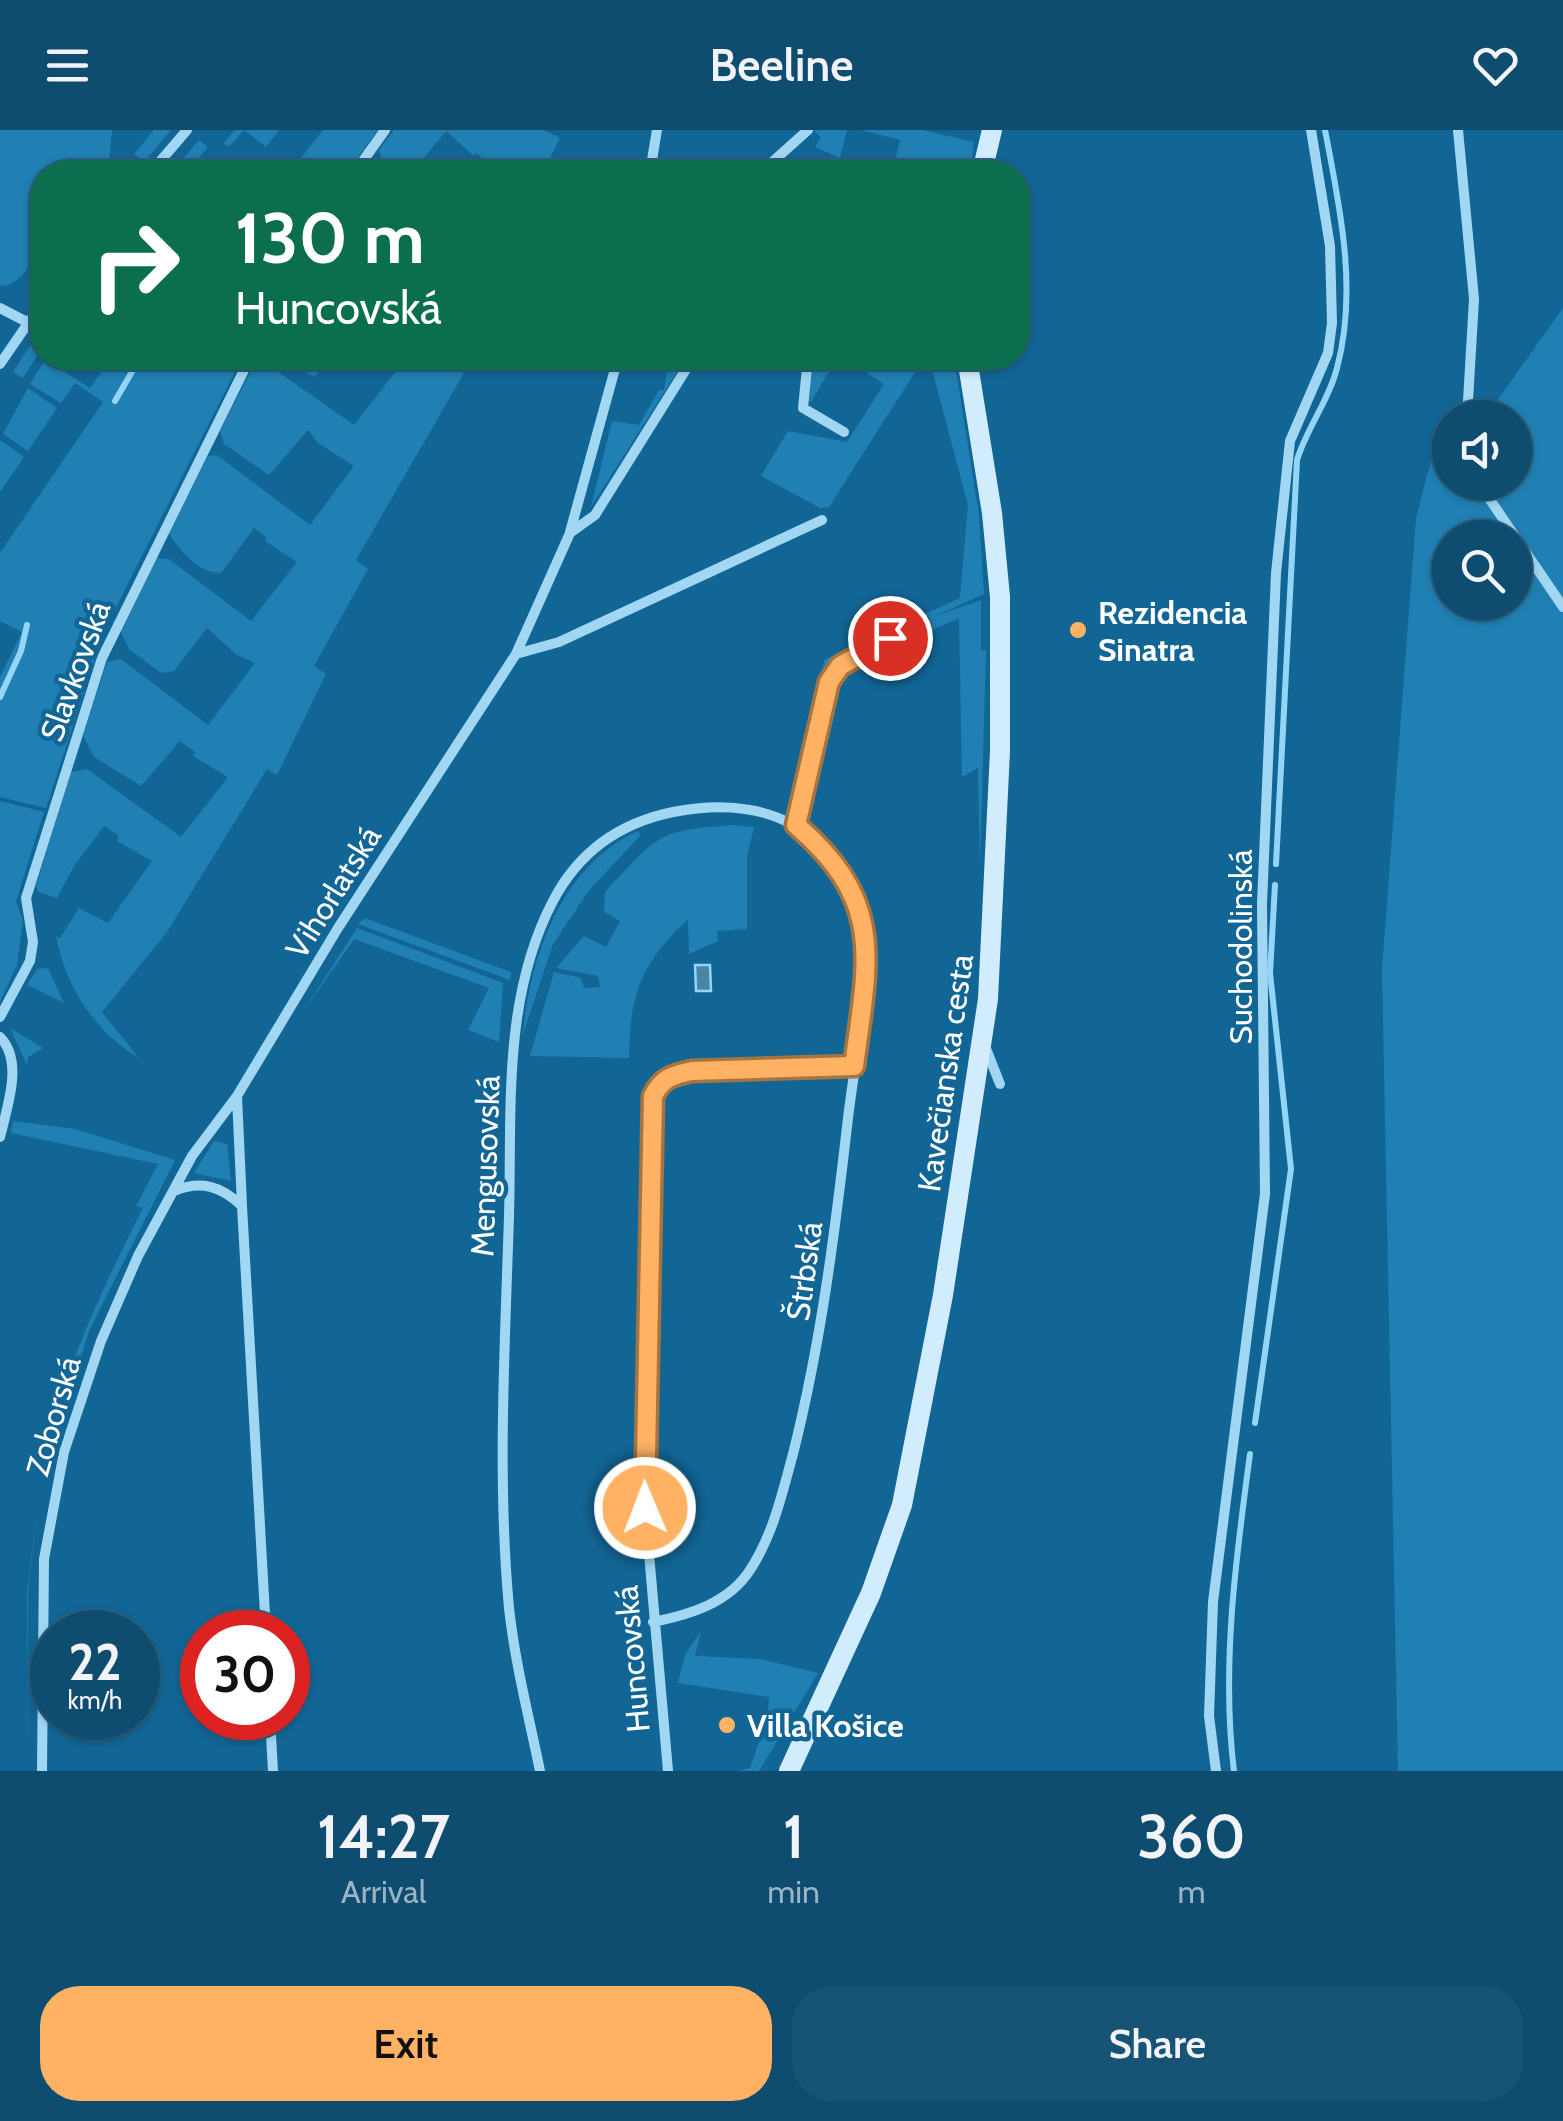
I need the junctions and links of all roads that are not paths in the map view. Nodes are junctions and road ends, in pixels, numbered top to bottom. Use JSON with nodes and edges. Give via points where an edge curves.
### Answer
{"nodes":[{"id":1,"x":188,"y":130,"type":"edge"},
{"id":2,"x":385,"y":130,"type":"edge"},
{"id":3,"x":656,"y":130,"type":"edge"},
{"id":4,"x":808,"y":130,"type":"edge"},
{"id":5,"x":992,"y":130,"type":"edge"},
{"id":6,"x":1311,"y":130,"type":"edge"},
{"id":7,"x":1458,"y":130,"type":"edge"},
{"id":8,"x":162,"y":160,"type":"edge"},
{"id":9,"x":364,"y":160,"type":"edge"},
{"id":10,"x":652,"y":160,"type":"edge"},
{"id":11,"x":774,"y":160,"type":"edge"},
{"id":12,"x":985,"y":160,"type":"edge"},
{"id":13,"x":0,"y":308,"type":"edge"},
{"id":14,"x":30,"y":317,"type":"edge"},
{"id":15,"x":26,"y":322,"type":"junction"},
{"id":16,"x":0,"y":364,"type":"edge"},
{"id":17,"x":244,"y":370,"type":"edge"},
{"id":18,"x":615,"y":370,"type":"edge"},
{"id":19,"x":686,"y":370,"type":"edge"},
{"id":20,"x":807,"y":370,"type":"edge"},
{"id":21,"x":969,"y":370,"type":"edge"},
{"id":22,"x":1469,"y":400,"type":"edge"},
{"id":23,"x":844,"y":432,"type":"dead end"},
{"id":24,"x":1490,"y":500,"type":"edge"},
{"id":25,"x":822,"y":520,"type":"dead end"},
{"id":26,"x":570,"y":533,"type":"junction"},
{"id":27,"x":1563,"y":607,"type":"edge"},
{"id":28,"x":890,"y":638,"type":"dead end"},
{"id":29,"x":516,"y":654,"type":"junction"},
{"id":30,"x":796,"y":825,"type":"junction"},
{"id":31,"x":836,"y":862,"type":"joint"},
{"id":32,"x":0,"y":1017,"type":"edge"},
{"id":33,"x":0,"y":1037,"type":"edge"},
{"id":34,"x":983,"y":1040,"type":"junction"},
{"id":35,"x":854,"y":1066,"type":"junction"},
{"id":36,"x":1000,"y":1084,"type":"dead end"},
{"id":37,"x":237,"y":1096,"type":"junction"},
{"id":38,"x":0,"y":1137,"type":"edge"},
{"id":39,"x":192,"y":1156,"type":"joint"},
{"id":40,"x":173,"y":1192,"type":"junction"},
{"id":41,"x":242,"y":1206,"type":"junction"},
{"id":42,"x":265,"y":1610,"type":"edge"},
{"id":43,"x":653,"y":1622,"type":"junction"},
{"id":44,"x":271,"y":1740,"type":"edge"},
{"id":45,"x":42,"y":1771,"type":"edge"},
{"id":46,"x":273,"y":1771,"type":"edge"},
{"id":47,"x":540,"y":1771,"type":"edge"},
{"id":48,"x":668,"y":1771,"type":"edge"},
{"id":49,"x":789,"y":1771,"type":"edge"},
{"id":50,"x":1216,"y":1771,"type":"edge"}],
"edges":[{"from":1,"to":8,"type":"street"},
{"from":2,"to":9,"type":"street"},
{"from":3,"to":10,"type":"street"},
{"from":4,"to":11,"type":"street"},
{"from":5,"to":12,"type":"street"},
{"from":6,"to":50,"type":"street","name":"Suchodolinská","via":[[1333,307],[1328,353],[1290,441],[1276,573],[1262,904],[1265,1194],[1213,1602],[1209,1698]]},
{"from":7,"to":22,"type":"street","via":[[1474,299]]},
{"from":13,"to":15,"type":"street"},
{"from":14,"to":15,"type":"street"},
{"from":15,"to":16,"type":"street"},
{"from":17,"to":32,"type":"street","name":"Slavkovská","via":[[102,658],[26,898],[34,942],[30,960]]},
{"from":18,"to":26,"type":"street","name":"Vihorlatská"},
{"from":19,"to":26,"type":"street","name":"Vihorlatská","via":[[595,515]]},
{"from":20,"to":23,"type":"street","via":[[803,408]]},
{"from":21,"to":34,"type":"street","name":"Kavečianska cesta","via":[[1000,597],[996,890]]},
{"from":24,"to":27,"type":"street"},
{"from":25,"to":29,"type":"street","via":[[560,642]]},
{"from":26,"to":29,"type":"street","name":"Vihorlatská"},
{"from":28,"to":30,"type":"street","via":[[840,666],[829,682]]},
{"from":29,"to":37,"type":"street","name":"Vihorlatská"},
{"from":30,"to":31,"type":"street","name":"Mengusovská"},
{"from":30,"to":47,"type":"street","name":"Mengusovská","via":[[762,811],[702,808],[612,835],[583,858],[553,901],[521,988],[512,1090],[502,1512],[510,1614]]},
{"from":31,"to":35,"type":"street","name":"Štrbská","via":[[861,908]]},
{"from":33,"to":38,"type":"street","via":[[13,1067]]},
{"from":34,"to":36,"type":"street"},
{"from":34,"to":49,"type":"street","name":"Kavečianska cesta","via":[[902,1505],[870,1594]]},
{"from":35,"to":43,"type":"street","name":"Štrbská","via":[[818,1350],[779,1508],[748,1575],[728,1594]]},
{"from":35,"to":43,"type":"street","name":"Huncovská","via":[[692,1071],[672,1075],[653,1096],[644,1432]]},
{"from":37,"to":39,"type":"street","name":"Vihorlatská"},
{"from":37,"to":41,"type":"street"},
{"from":39,"to":40,"type":"street","name":"Zoborská"},
{"from":40,"to":41,"type":"street","via":[[211,1186]]},
{"from":40,"to":45,"type":"street","name":"Zoborská","via":[[101,1341],[64,1452],[44,1559]]},
{"from":41,"to":42,"type":"street"},
{"from":43,"to":48,"type":"street","name":"Huncovská"},
{"from":44,"to":46,"type":"street"}]}
